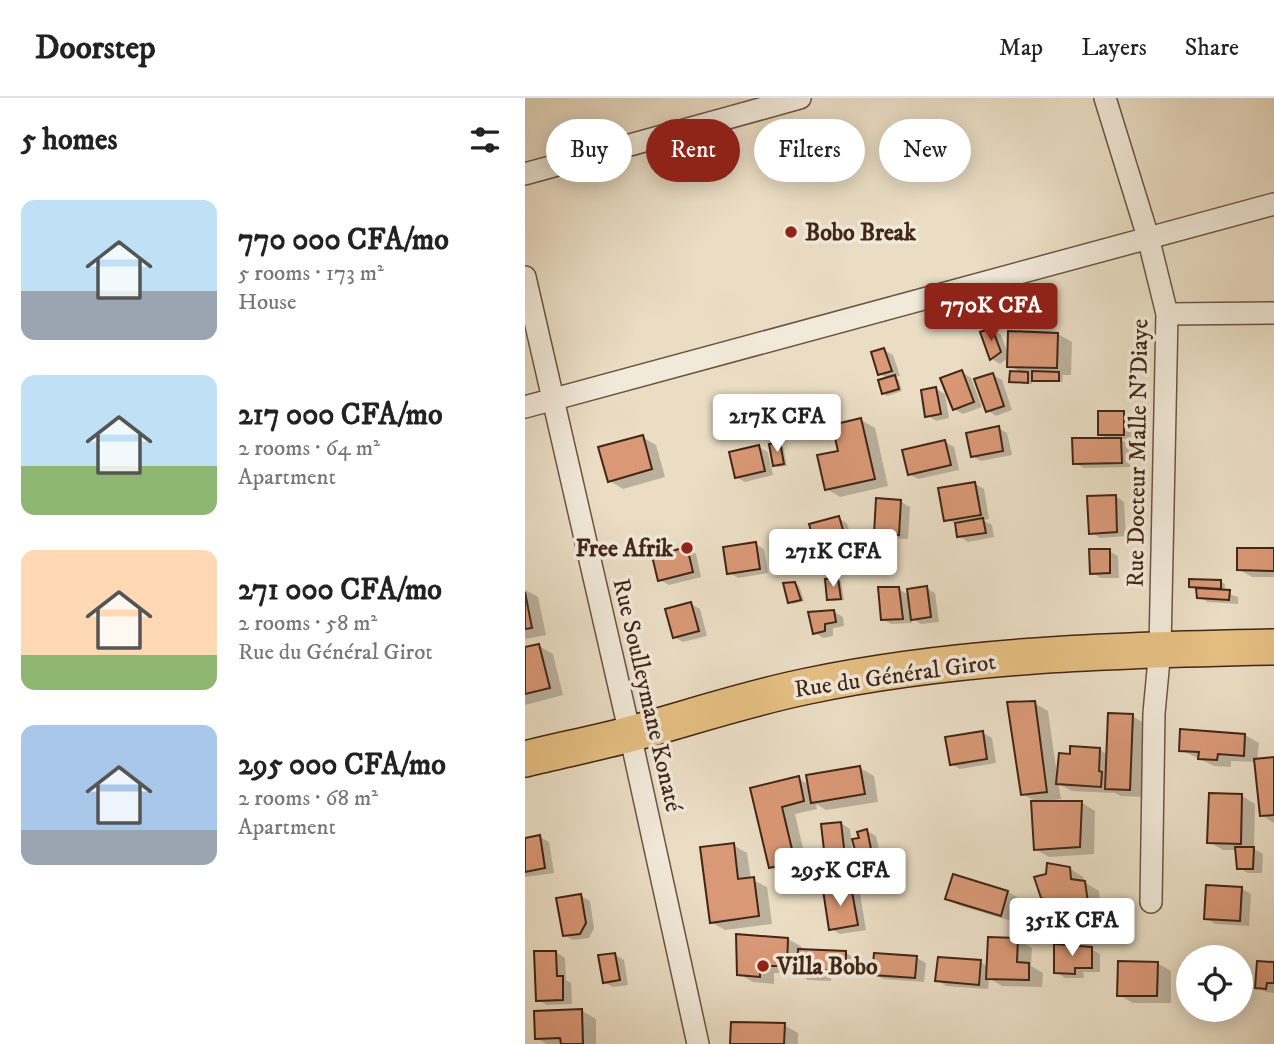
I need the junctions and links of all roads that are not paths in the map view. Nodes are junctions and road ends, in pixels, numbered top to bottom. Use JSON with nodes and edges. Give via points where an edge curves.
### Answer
{"nodes":[{"id":1,"x":800,"y":98,"type":"edge"},
{"id":2,"x":1105,"y":98,"type":"edge"},
{"id":3,"x":525,"y":174,"type":"edge"},
{"id":4,"x":1274,"y":204,"type":"edge"},
{"id":5,"x":1148,"y":237,"type":"junction"},
{"id":6,"x":525,"y":277,"type":"edge"},
{"id":7,"x":1274,"y":313,"type":"edge"},
{"id":8,"x":1167,"y":314,"type":"junction"},
{"id":9,"x":554,"y":400,"type":"junction"},
{"id":10,"x":525,"y":407,"type":"edge"},
{"id":11,"x":1274,"y":647,"type":"edge"},
{"id":12,"x":1160,"y":649,"type":"junction"},
{"id":13,"x":630,"y":734,"type":"junction"},
{"id":14,"x":525,"y":759,"type":"edge"},
{"id":15,"x":1151,"y":902,"type":"dead end"},
{"id":16,"x":698,"y":1044,"type":"edge"}],
"edges":[{"from":1,"to":3,"type":"street"},
{"from":2,"to":5,"type":"street","name":"Rue Docteur Malle N'Diaye"},
{"from":4,"to":5,"type":"street"},
{"from":5,"to":8,"type":"street","name":"Rue Docteur Malle N'Diaye"},
{"from":5,"to":9,"type":"street"},
{"from":6,"to":9,"type":"street","name":"Rue Soulleymane Konaté"},
{"from":7,"to":8,"type":"street"},
{"from":8,"to":12,"type":"street","name":"Rue Docteur Malle N'Diaye"},
{"from":9,"to":10,"type":"street"},
{"from":9,"to":13,"type":"street","name":"Rue Soulleymane Konaté"},
{"from":11,"to":12,"type":"highway","name":"Rue du Général Girot"},
{"from":12,"to":13,"type":"highway","name":"Rue du Général Girot","via":[[963,662],[878,674],[808,686]]},
{"from":12,"to":15,"type":"street","name":"Rue Docteur Malle N'Diaye","via":[[1154,713]]},
{"from":13,"to":14,"type":"highway","name":"Rue du Général Girot"},
{"from":13,"to":16,"type":"street","name":"Rue Soulleymane Konaté"}]}
